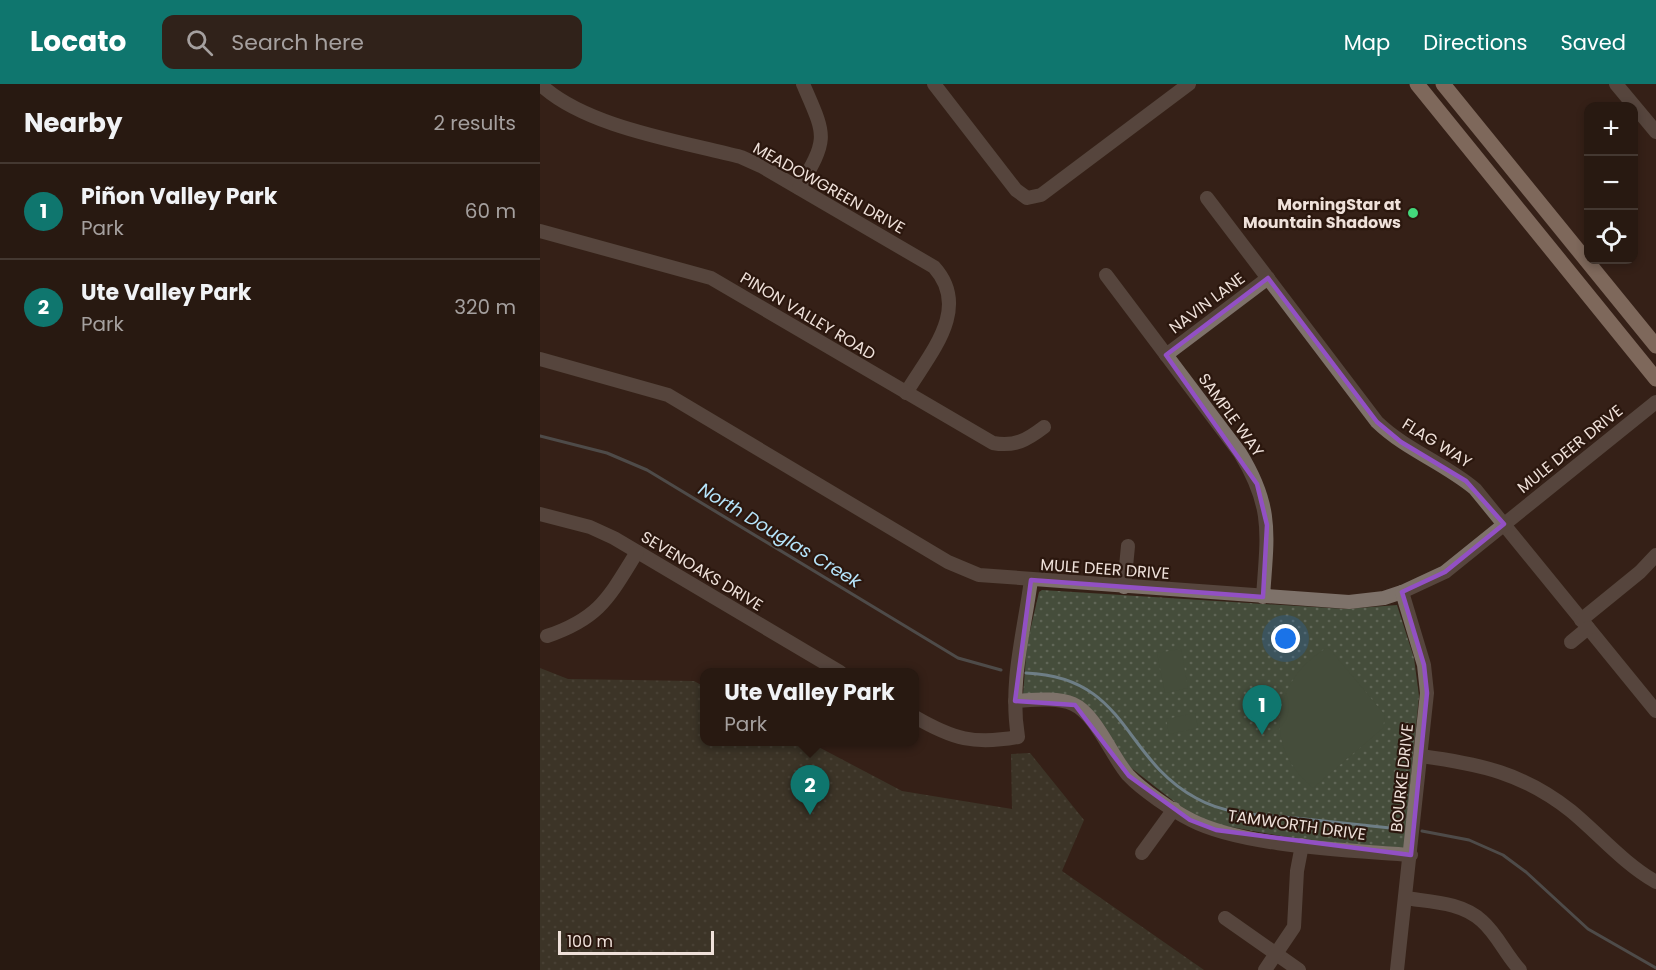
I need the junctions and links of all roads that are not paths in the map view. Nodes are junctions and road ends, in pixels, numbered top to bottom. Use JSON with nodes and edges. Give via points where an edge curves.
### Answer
{"nodes":[{"id":1,"x":540,"y":84,"type":"edge"},
{"id":2,"x":803,"y":84,"type":"edge"},
{"id":3,"x":934,"y":84,"type":"edge"},
{"id":4,"x":1189,"y":84,"type":"edge"},
{"id":5,"x":1417,"y":84,"type":"edge"},
{"id":6,"x":1443,"y":84,"type":"edge"},
{"id":7,"x":1616,"y":84,"type":"edge"},
{"id":8,"x":1656,"y":132,"type":"edge"},
{"id":9,"x":799,"y":188,"type":"junction"},
{"id":10,"x":1207,"y":198,"type":"dead end"},
{"id":11,"x":540,"y":231,"type":"edge"},
{"id":12,"x":1106,"y":275,"type":"dead end"},
{"id":13,"x":1268,"y":278,"type":"junction"},
{"id":14,"x":1656,"y":346,"type":"edge"},
{"id":15,"x":1167,"y":355,"type":"junction"},
{"id":16,"x":540,"y":359,"type":"edge"},
{"id":17,"x":1656,"y":379,"type":"edge"},
{"id":18,"x":906,"y":393,"type":"junction"},
{"id":19,"x":1656,"y":402,"type":"edge"},
{"id":20,"x":1044,"y":427,"type":"dead end"},
{"id":21,"x":540,"y":514,"type":"edge"},
{"id":22,"x":1504,"y":524,"type":"junction"},
{"id":23,"x":1128,"y":546,"type":"dead end"},
{"id":24,"x":637,"y":552,"type":"junction"},
{"id":25,"x":1656,"y":555,"type":"edge"},
{"id":26,"x":1031,"y":580,"type":"junction"},
{"id":27,"x":1124,"y":586,"type":"junction"},
{"id":28,"x":1402,"y":592,"type":"junction"},
{"id":29,"x":1263,"y":597,"type":"junction"},
{"id":30,"x":1585,"y":624,"type":"junction"},
{"id":31,"x":548,"y":636,"type":"dead end"},
{"id":32,"x":1571,"y":642,"type":"dead end"},
{"id":33,"x":833,"y":668,"type":"edge"},
{"id":34,"x":1015,"y":701,"type":"junction"},
{"id":35,"x":1656,"y":711,"type":"edge"},
{"id":36,"x":919,"y":719,"type":"edge"},
{"id":37,"x":1421,"y":756,"type":"junction"},
{"id":38,"x":1174,"y":809,"type":"junction"},
{"id":39,"x":1302,"y":845,"type":"junction"},
{"id":40,"x":1142,"y":854,"type":"dead end"},
{"id":41,"x":1411,"y":855,"type":"junction"},
{"id":42,"x":1656,"y":882,"type":"edge"},
{"id":43,"x":1405,"y":898,"type":"junction"},
{"id":44,"x":1225,"y":918,"type":"dead end"},
{"id":45,"x":1276,"y":955,"type":"junction"},
{"id":46,"x":1265,"y":970,"type":"edge"},
{"id":47,"x":1299,"y":970,"type":"edge"},
{"id":48,"x":1397,"y":970,"type":"edge"},
{"id":49,"x":1520,"y":970,"type":"edge"}],
"edges":[{"from":1,"to":9,"type":"street","name":"MEADOWGREEN DRIVE","via":[[563,104],[587,116],[741,157]]},
{"from":2,"to":9,"type":"street","via":[[821,124],[823,140]]},
{"from":3,"to":4,"type":"street","via":[[1016,190],[1027,198],[1041,195]]},
{"from":5,"to":17,"type":"main road"},
{"from":6,"to":14,"type":"main road"},
{"from":7,"to":8,"type":"street"},
{"from":9,"to":18,"type":"street","name":"MEADOWGREEN DRIVE","via":[[925,261],[946,283],[950,300],[948,319]]},
{"from":10,"to":13,"type":"street","name":"FLAG WAY"},
{"from":11,"to":18,"type":"street","name":"PINON VALLEY ROAD","via":[[711,278]]},
{"from":12,"to":15,"type":"street","name":"SAMPLE WAY"},
{"from":13,"to":15,"type":"street","name":"NAVIN LANE"},
{"from":13,"to":22,"type":"street","name":"FLAG WAY","via":[[1397,448],[1466,481]]},
{"from":15,"to":29,"type":"street","name":"SAMPLE WAY","via":[[1240,453],[1257,484],[1268,525]]},
{"from":16,"to":26,"type":"street","name":"MULE DEER DRIVE","via":[[668,395],[958,568],[989,578]]},
{"from":18,"to":20,"type":"street","name":"PINON VALLEY ROAD","via":[[993,443],[1017,444]]},
{"from":19,"to":22,"type":"street","name":"MULE DEER DRIVE"},
{"from":21,"to":24,"type":"street","name":"SEVENOAKS DRIVE","via":[[590,527]]},
{"from":22,"to":28,"type":"street","name":"MULE DEER DRIVE","via":[[1445,572]]},
{"from":22,"to":30,"type":"street","name":"FLAG WAY"},
{"from":23,"to":27,"type":"street"},
{"from":24,"to":31,"type":"street","via":[[596,611],[577,625]]},
{"from":24,"to":33,"type":"street","name":"SEVENOAKS DRIVE"},
{"from":25,"to":30,"type":"street"},
{"from":26,"to":27,"type":"street","name":"MULE DEER DRIVE"},
{"from":26,"to":34,"type":"street","via":[[1016,661]]},
{"from":27,"to":29,"type":"street","name":"MULE DEER DRIVE"},
{"from":28,"to":29,"type":"street","name":"MULE DEER DRIVE","via":[[1348,602]]},
{"from":28,"to":37,"type":"street","name":"BOURKE DRIVE","via":[[1426,678]]},
{"from":30,"to":32,"type":"street"},
{"from":30,"to":35,"type":"street","name":"FLAG WAY"},
{"from":34,"to":36,"type":"street","via":[[1018,737],[982,742],[963,739]]},
{"from":34,"to":38,"type":"street","name":"TAMWORTH DRIVE","via":[[1065,701],[1075,705],[1129,776]]},
{"from":37,"to":41,"type":"street","name":"BOURKE DRIVE"},
{"from":37,"to":42,"type":"street","via":[[1482,765],[1516,777],[1572,812],[1625,862]]},
{"from":38,"to":39,"type":"street","name":"TAMWORTH DRIVE","via":[[1216,830]]},
{"from":38,"to":40,"type":"street"},
{"from":39,"to":41,"type":"street","name":"TAMWORTH DRIVE"},
{"from":39,"to":45,"type":"street","via":[[1294,927]]},
{"from":41,"to":43,"type":"street","name":"BOURKE DRIVE"},
{"from":43,"to":48,"type":"street","name":"BOURKE DRIVE"},
{"from":43,"to":49,"type":"street","via":[[1448,904],[1474,915],[1483,921]]},
{"from":44,"to":45,"type":"street"},
{"from":45,"to":46,"type":"street"},
{"from":45,"to":47,"type":"street"}]}
